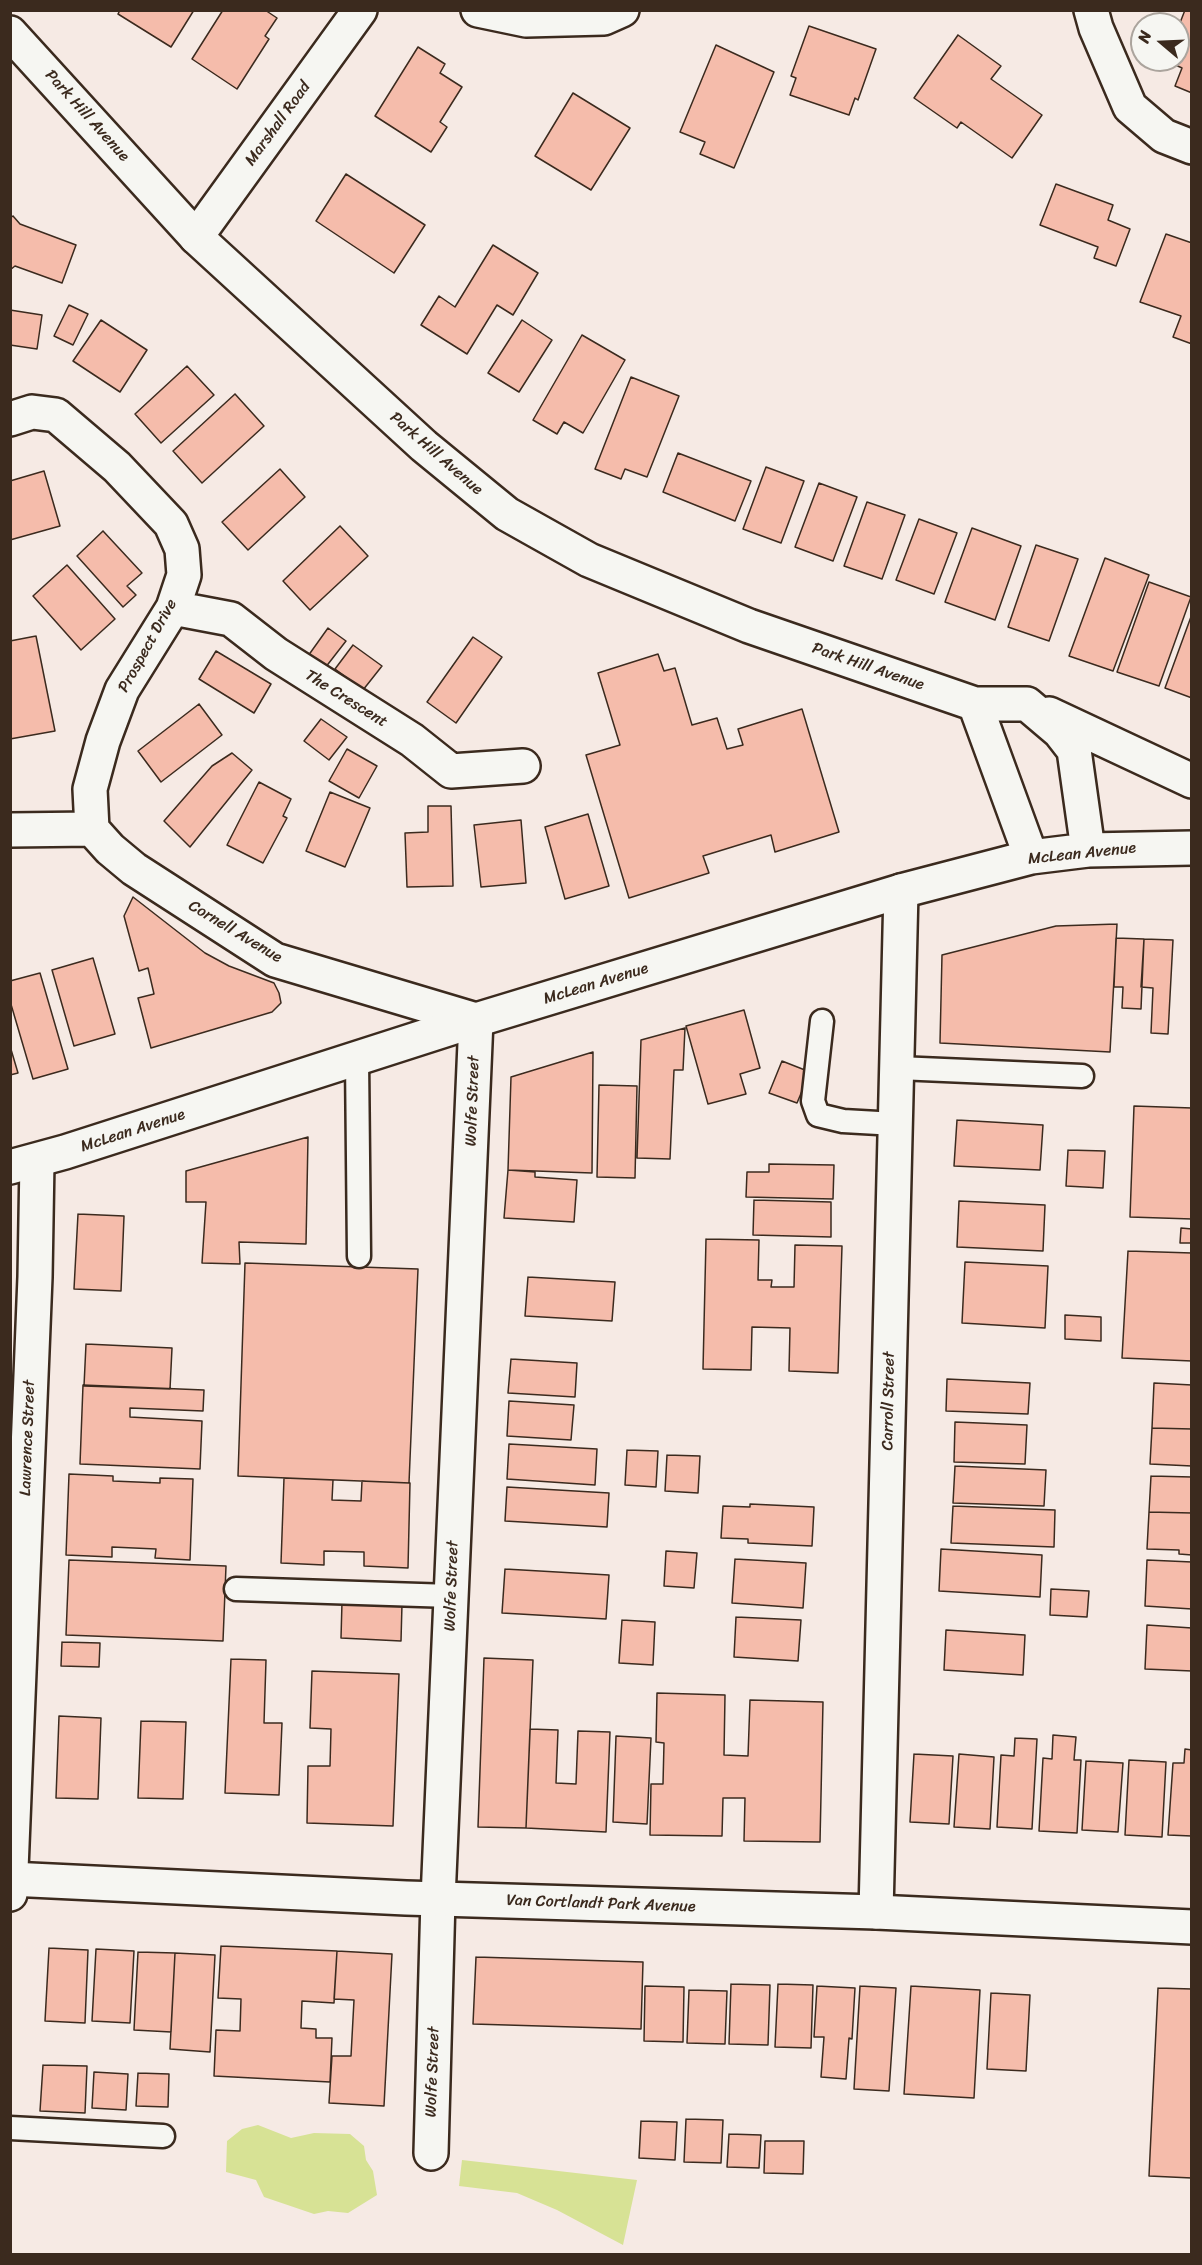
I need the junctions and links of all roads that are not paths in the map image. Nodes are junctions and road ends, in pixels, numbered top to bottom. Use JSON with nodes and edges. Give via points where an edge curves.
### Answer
{"nodes":[{"id":1,"x":360,"y":10,"type":"edge"},
{"id":2,"x":478,"y":10,"type":"edge"},
{"id":3,"x":622,"y":10,"type":"edge"},
{"id":4,"x":1091,"y":10,"type":"edge"},
{"id":5,"x":10,"y":33,"type":"edge"},
{"id":6,"x":1191,"y":147,"type":"edge"},
{"id":7,"x":196,"y":237,"type":"junction"},
{"id":8,"x":10,"y":419,"type":"edge"},
{"id":9,"x":172,"y":608,"type":"junction"},
{"id":10,"x":975,"y":704,"type":"junction"},
{"id":11,"x":1027,"y":704,"type":"junction"},
{"id":12,"x":523,"y":766,"type":"dead end"},
{"id":13,"x":1191,"y":781,"type":"edge"},
{"id":14,"x":92,"y":829,"type":"junction"},
{"id":15,"x":10,"y":831,"type":"edge"},
{"id":16,"x":1191,"y":848,"type":"edge"},
{"id":17,"x":1088,"y":850,"type":"junction"},
{"id":18,"x":1031,"y":857,"type":"junction"},
{"id":19,"x":901,"y":891,"type":"junction"},
{"id":20,"x":476,"y":1020,"type":"junction"},
{"id":21,"x":822,"y":1021,"type":"dead end"},
{"id":22,"x":357,"y":1059,"type":"junction"},
{"id":23,"x":897,"y":1068,"type":"junction"},
{"id":24,"x":1082,"y":1076,"type":"dead end"},
{"id":25,"x":896,"y":1124,"type":"junction"},
{"id":26,"x":24,"y":1164,"type":"edge"},
{"id":27,"x":359,"y":1256,"type":"dead end"},
{"id":28,"x":236,"y":1589,"type":"dead end"},
{"id":29,"x":451,"y":1596,"type":"junction"},
{"id":30,"x":11,"y":1884,"type":"edge"},
{"id":31,"x":438,"y":1899,"type":"junction"},
{"id":32,"x":876,"y":1912,"type":"junction"},
{"id":33,"x":1191,"y":1927,"type":"edge"},
{"id":34,"x":10,"y":2128,"type":"edge"},
{"id":35,"x":163,"y":2136,"type":"dead end"},
{"id":36,"x":431,"y":2153,"type":"dead end"}],
"edges":[{"from":1,"to":7,"type":"street","name":"Marshall Road"},
{"from":2,"to":3,"type":"street","via":[[526,20],[604,18]]},
{"from":4,"to":6,"type":"street","via":[[1130,107],[1164,136]]},
{"from":5,"to":7,"type":"street","name":"Park Hill Avenue"},
{"from":7,"to":10,"type":"street","name":"Park Hill Avenue","via":[[424,446],[507,514],[589,560],[749,626]]},
{"from":8,"to":9,"type":"street","name":"Prospect Drive","via":[[32,412],[56,415],[117,467],[171,524],[182,549],[184,575]]},
{"from":9,"to":12,"type":"street","name":"The Crescent","via":[[231,619],[276,654],[412,740],[451,771]]},
{"from":9,"to":14,"type":"street","name":"Prospect Drive","via":[[122,690],[103,741],[90,789]]},
{"from":10,"to":11,"type":"street","name":"Park Hill Avenue"},
{"from":10,"to":18,"type":"street"},
{"from":11,"to":13,"type":"street"},
{"from":11,"to":17,"type":"street","via":[[1060,732],[1074,750]]},
{"from":14,"to":15,"type":"street"},
{"from":14,"to":20,"type":"street","name":"Cornell Avenue","via":[[134,869],[275,960]]},
{"from":16,"to":17,"type":"street","name":"McLean Avenue"},
{"from":17,"to":18,"type":"street","name":"McLean Avenue"},
{"from":18,"to":19,"type":"street","name":"McLean Avenue"},
{"from":19,"to":20,"type":"street","name":"McLean Avenue"},
{"from":19,"to":23,"type":"street","name":"Carroll Street"},
{"from":20,"to":22,"type":"street","name":"McLean Avenue"},
{"from":20,"to":29,"type":"street","name":"Wolfe Street"},
{"from":21,"to":25,"type":"lane","via":[[813,1101],[818,1116]]},
{"from":22,"to":26,"type":"street","name":"McLean Avenue"},
{"from":22,"to":27,"type":"lane"},
{"from":23,"to":24,"type":"lane"},
{"from":23,"to":25,"type":"street","name":"Carroll Street"},
{"from":25,"to":32,"type":"street","name":"Carroll Street"},
{"from":26,"to":30,"type":"street","name":"Lawrence Street","via":[[35,1277]]},
{"from":28,"to":29,"type":"lane"},
{"from":29,"to":31,"type":"street","name":"Wolfe Street"},
{"from":30,"to":31,"type":"street","name":"Van Cortlandt Park Avenue"},
{"from":31,"to":32,"type":"street","name":"Van Cortlandt Park Avenue"},
{"from":31,"to":36,"type":"street","name":"Wolfe Street"},
{"from":32,"to":33,"type":"street","name":"Van Cortlandt Park Avenue"},
{"from":34,"to":35,"type":"lane"}]}
